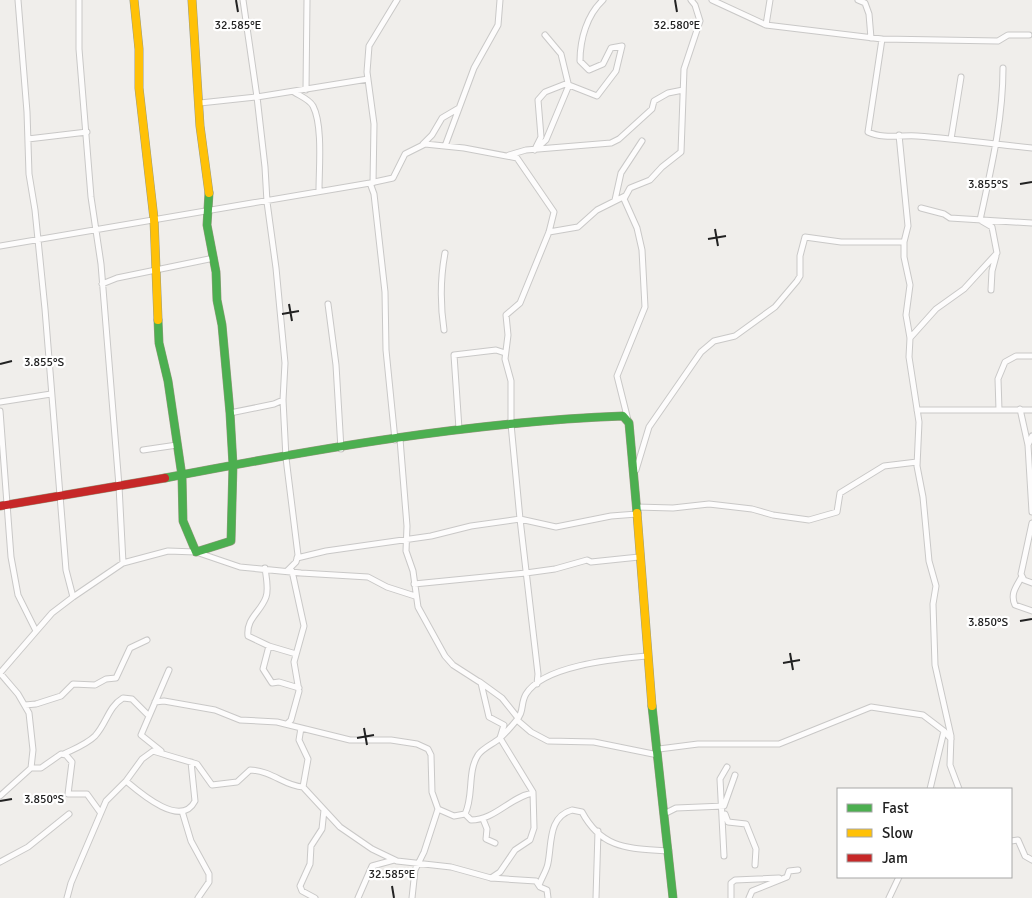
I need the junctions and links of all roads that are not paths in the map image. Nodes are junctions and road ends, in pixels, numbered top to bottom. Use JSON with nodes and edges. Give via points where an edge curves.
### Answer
{"nodes":[{"id":1,"x":18,"y":0,"type":"edge"},
{"id":2,"x":79,"y":0,"type":"edge"},
{"id":3,"x":134,"y":0,"type":"edge"},
{"id":4,"x":192,"y":0,"type":"edge"},
{"id":5,"x":243,"y":0,"type":"edge"},
{"id":6,"x":307,"y":0,"type":"edge"},
{"id":7,"x":397,"y":0,"type":"edge"},
{"id":8,"x":500,"y":0,"type":"edge"},
{"id":9,"x":603,"y":0,"type":"edge"},
{"id":10,"x":691,"y":0,"type":"edge"},
{"id":11,"x":712,"y":0,"type":"edge"},
{"id":12,"x":770,"y":0,"type":"edge"},
{"id":13,"x":858,"y":0,"type":"edge"},
{"id":14,"x":766,"y":25,"type":"junction"},
{"id":15,"x":545,"y":35,"type":"dead end"},
{"id":16,"x":1029,"y":35,"type":"dead end"},
{"id":17,"x":871,"y":38,"type":"junction"},
{"id":18,"x":882,"y":40,"type":"junction"},
{"id":19,"x":1003,"y":68,"type":"dead end"},
{"id":20,"x":960,"y":76,"type":"dead end"},
{"id":21,"x":368,"y":79,"type":"junction"},
{"id":22,"x":306,"y":90,"type":"junction"},
{"id":23,"x":683,"y":90,"type":"junction"},
{"id":24,"x":293,"y":92,"type":"junction"},
{"id":25,"x":257,"y":97,"type":"junction"},
{"id":26,"x":200,"y":103,"type":"junction"},
{"id":27,"x":459,"y":108,"type":"junction"},
{"id":28,"x":87,"y":132,"type":"junction"},
{"id":29,"x":899,"y":135,"type":"junction"},
{"id":30,"x":28,"y":139,"type":"junction"},
{"id":31,"x":951,"y":139,"type":"junction"},
{"id":32,"x":642,"y":141,"type":"dead end"},
{"id":33,"x":422,"y":144,"type":"junction"},
{"id":34,"x":997,"y":144,"type":"junction"},
{"id":35,"x":445,"y":146,"type":"junction"},
{"id":36,"x":1032,"y":148,"type":"edge"},
{"id":37,"x":535,"y":150,"type":"junction"},
{"id":38,"x":506,"y":156,"type":"junction"},
{"id":39,"x":372,"y":183,"type":"junction"},
{"id":40,"x":319,"y":190,"type":"junction"},
{"id":41,"x":625,"y":196,"type":"junction"},
{"id":42,"x":615,"y":200,"type":"junction"},
{"id":43,"x":267,"y":202,"type":"junction"},
{"id":44,"x":921,"y":208,"type":"dead end"},
{"id":45,"x":209,"y":211,"type":"junction"},
{"id":46,"x":154,"y":219,"type":"junction"},
{"id":47,"x":980,"y":220,"type":"junction"},
{"id":48,"x":1032,"y":223,"type":"edge"},
{"id":49,"x":95,"y":228,"type":"junction"},
{"id":50,"x":549,"y":232,"type":"junction"},
{"id":51,"x":38,"y":238,"type":"junction"},
{"id":52,"x":904,"y":242,"type":"junction"},
{"id":53,"x":0,"y":246,"type":"edge"},
{"id":54,"x":445,"y":253,"type":"dead end"},
{"id":55,"x":997,"y":253,"type":"junction"},
{"id":56,"x":214,"y":258,"type":"junction"},
{"id":57,"x":156,"y":270,"type":"junction"},
{"id":58,"x":102,"y":284,"type":"junction"},
{"id":59,"x":990,"y":290,"type":"dead end"},
{"id":60,"x":328,"y":304,"type":"dead end"},
{"id":61,"x":444,"y":330,"type":"dead end"},
{"id":62,"x":910,"y":338,"type":"junction"},
{"id":63,"x":505,"y":353,"type":"junction"},
{"id":64,"x":1032,"y":356,"type":"edge"},
{"id":65,"x":51,"y":394,"type":"junction"},
{"id":66,"x":283,"y":400,"type":"junction"},
{"id":67,"x":0,"y":402,"type":"edge"},
{"id":68,"x":1020,"y":409,"type":"junction"},
{"id":69,"x":917,"y":410,"type":"junction"},
{"id":70,"x":999,"y":410,"type":"junction"},
{"id":71,"x":1032,"y":410,"type":"edge"},
{"id":72,"x":0,"y":411,"type":"edge"},
{"id":73,"x":230,"y":413,"type":"junction"},
{"id":74,"x":629,"y":423,"type":"junction"},
{"id":75,"x":511,"y":424,"type":"junction"},
{"id":76,"x":459,"y":429,"type":"junction"},
{"id":77,"x":1032,"y":436,"type":"edge"},
{"id":78,"x":398,"y":440,"type":"junction"},
{"id":79,"x":177,"y":445,"type":"junction"},
{"id":80,"x":1028,"y":445,"type":"junction"},
{"id":81,"x":341,"y":449,"type":"junction"},
{"id":82,"x":143,"y":450,"type":"dead end"},
{"id":83,"x":286,"y":458,"type":"junction"},
{"id":84,"x":916,"y":462,"type":"junction"},
{"id":85,"x":233,"y":465,"type":"junction"},
{"id":86,"x":635,"y":473,"type":"junction"},
{"id":87,"x":182,"y":476,"type":"junction"},
{"id":88,"x":119,"y":486,"type":"junction"},
{"id":89,"x":62,"y":497,"type":"junction"},
{"id":90,"x":4,"y":506,"type":"edge"},
{"id":91,"x":637,"y":511,"type":"junction"},
{"id":92,"x":1032,"y":512,"type":"edge"},
{"id":93,"x":520,"y":519,"type":"junction"},
{"id":94,"x":1032,"y":523,"type":"edge"},
{"id":95,"x":406,"y":539,"type":"junction"},
{"id":96,"x":196,"y":552,"type":"junction"},
{"id":97,"x":639,"y":557,"type":"junction"},
{"id":98,"x":297,"y":558,"type":"junction"},
{"id":99,"x":123,"y":563,"type":"junction"},
{"id":100,"x":265,"y":568,"type":"junction"},
{"id":101,"x":289,"y":571,"type":"junction"},
{"id":102,"x":526,"y":573,"type":"junction"},
{"id":103,"x":1021,"y":578,"type":"junction"},
{"id":104,"x":1032,"y":583,"type":"edge"},
{"id":105,"x":414,"y":584,"type":"junction"},
{"id":106,"x":415,"y":596,"type":"junction"},
{"id":107,"x":73,"y":597,"type":"junction"},
{"id":108,"x":1032,"y":611,"type":"edge"},
{"id":109,"x":36,"y":631,"type":"junction"},
{"id":110,"x":147,"y":640,"type":"dead end"},
{"id":111,"x":269,"y":646,"type":"junction"},
{"id":112,"x":296,"y":654,"type":"junction"},
{"id":113,"x":648,"y":656,"type":"junction"},
{"id":114,"x":169,"y":670,"type":"dead end"},
{"id":115,"x":480,"y":682,"type":"junction"},
{"id":116,"x":537,"y":684,"type":"junction"},
{"id":117,"x":299,"y":688,"type":"junction"},
{"id":118,"x":155,"y":702,"type":"junction"},
{"id":119,"x":25,"y":704,"type":"junction"},
{"id":120,"x":149,"y":716,"type":"junction"},
{"id":121,"x":518,"y":719,"type":"junction"},
{"id":122,"x":287,"y":724,"type":"junction"},
{"id":123,"x":301,"y":728,"type":"junction"},
{"id":124,"x":944,"y":731,"type":"junction"},
{"id":125,"x":500,"y":738,"type":"junction"},
{"id":126,"x":951,"y":740,"type":"junction"},
{"id":127,"x":161,"y":752,"type":"junction"},
{"id":128,"x":658,"y":752,"type":"junction"},
{"id":129,"x":64,"y":754,"type":"junction"},
{"id":130,"x":191,"y":762,"type":"junction"},
{"id":131,"x":727,"y":767,"type":"dead end"},
{"id":132,"x":31,"y":768,"type":"junction"},
{"id":133,"x":735,"y":775,"type":"dead end"},
{"id":134,"x":126,"y":780,"type":"junction"},
{"id":135,"x":303,"y":787,"type":"junction"},
{"id":136,"x":930,"y":788,"type":"edge"},
{"id":137,"x":959,"y":788,"type":"edge"},
{"id":138,"x":533,"y":793,"type":"junction"},
{"id":139,"x":0,"y":796,"type":"edge"},
{"id":140,"x":723,"y":807,"type":"junction"},
{"id":141,"x":438,"y":809,"type":"junction"},
{"id":142,"x":324,"y":810,"type":"junction"},
{"id":143,"x":182,"y":811,"type":"junction"},
{"id":144,"x":100,"y":812,"type":"junction"},
{"id":145,"x":69,"y":814,"type":"dead end"},
{"id":146,"x":465,"y":814,"type":"junction"},
{"id":147,"x":664,"y":814,"type":"junction"},
{"id":148,"x":483,"y":819,"type":"junction"},
{"id":149,"x":598,"y":831,"type":"junction"},
{"id":150,"x":1012,"y":841,"type":"edge"},
{"id":151,"x":495,"y":844,"type":"dead end"},
{"id":152,"x":669,"y":851,"type":"junction"},
{"id":153,"x":724,"y":856,"type":"dead end"},
{"id":154,"x":394,"y":860,"type":"junction"},
{"id":155,"x":1032,"y":860,"type":"edge"},
{"id":156,"x":0,"y":862,"type":"edge"},
{"id":157,"x":417,"y":865,"type":"junction"},
{"id":158,"x":755,"y":865,"type":"dead end"},
{"id":159,"x":798,"y":870,"type":"dead end"},
{"id":160,"x":490,"y":878,"type":"junction"},
{"id":161,"x":779,"y":878,"type":"dead end"},
{"id":162,"x":899,"y":878,"type":"edge"},
{"id":163,"x":539,"y":885,"type":"junction"},
{"id":164,"x":68,"y":898,"type":"edge"},
{"id":165,"x":198,"y":898,"type":"edge"},
{"id":166,"x":315,"y":898,"type":"edge"},
{"id":167,"x":358,"y":898,"type":"edge"},
{"id":168,"x":412,"y":898,"type":"edge"},
{"id":169,"x":548,"y":898,"type":"edge"},
{"id":170,"x":596,"y":898,"type":"edge"},
{"id":171,"x":673,"y":898,"type":"edge"},
{"id":172,"x":731,"y":898,"type":"edge"},
{"id":173,"x":748,"y":898,"type":"edge"},
{"id":174,"x":889,"y":898,"type":"edge"}],
"edges":[{"from":1,"to":30,"type":"street"},
{"from":2,"to":28,"type":"street","via":[[79,49]]},
{"from":3,"to":46,"type":"street","via":[[139,88]]},
{"from":4,"to":26,"type":"street"},
{"from":5,"to":25,"type":"street"},
{"from":6,"to":22,"type":"street"},
{"from":7,"to":21,"type":"street","via":[[368,46]]},
{"from":8,"to":27,"type":"street","via":[[498,25],[474,68]]},
{"from":9,"to":37,"type":"street","via":[[594,8],[580,44],[580,61],[589,70],[603,64],[611,48],[622,46],[616,71],[597,96],[569,86],[546,140]]},
{"from":10,"to":23,"type":"street","via":[[700,21],[684,69]]},
{"from":11,"to":14,"type":"street"},
{"from":12,"to":14,"type":"street"},
{"from":13,"to":17,"type":"street","via":[[865,3],[869,14]]},
{"from":14,"to":17,"type":"street"},
{"from":15,"to":37,"type":"street","via":[[561,54],[568,83],[545,92],[538,100],[541,137]]},
{"from":16,"to":18,"type":"street","via":[[1008,35],[998,41]]},
{"from":17,"to":18,"type":"street"},
{"from":18,"to":29,"type":"street","via":[[868,132],[876,136]]},
{"from":19,"to":34,"type":"street"},
{"from":20,"to":31,"type":"street"},
{"from":21,"to":22,"type":"street"},
{"from":21,"to":39,"type":"street","via":[[374,124]]},
{"from":22,"to":24,"type":"street"},
{"from":23,"to":37,"type":"street","via":[[668,93],[654,101],[652,109],[615,142]]},
{"from":23,"to":41,"type":"street","via":[[681,152],[650,180],[630,188]]},
{"from":24,"to":25,"type":"street"},
{"from":24,"to":40,"type":"street","via":[[313,108],[319,146]]},
{"from":25,"to":26,"type":"street"},
{"from":25,"to":43,"type":"street"},
{"from":26,"to":45,"type":"street"},
{"from":27,"to":33,"type":"street","via":[[442,118]]},
{"from":27,"to":35,"type":"street"},
{"from":28,"to":30,"type":"street"},
{"from":28,"to":49,"type":"street"},
{"from":29,"to":31,"type":"street"},
{"from":29,"to":52,"type":"street","via":[[908,226]]},
{"from":30,"to":51,"type":"street","via":[[29,174]]},
{"from":31,"to":34,"type":"street"},
{"from":32,"to":42,"type":"street","via":[[621,173]]},
{"from":33,"to":35,"type":"street"},
{"from":33,"to":39,"type":"street","via":[[405,154],[393,178]]},
{"from":34,"to":36,"type":"street"},
{"from":34,"to":47,"type":"street"},
{"from":35,"to":38,"type":"street"},
{"from":37,"to":38,"type":"street"},
{"from":38,"to":50,"type":"street","via":[[519,160],[552,209],[554,215]]},
{"from":39,"to":40,"type":"street"},
{"from":39,"to":78,"type":"street","via":[[385,292],[386,350]]},
{"from":40,"to":43,"type":"street"},
{"from":41,"to":42,"type":"street"},
{"from":41,"to":74,"type":"street","via":[[642,250],[645,307],[618,376]]},
{"from":42,"to":50,"type":"street","via":[[578,227]]},
{"from":43,"to":45,"type":"street"},
{"from":43,"to":66,"type":"street","via":[[285,363]]},
{"from":44,"to":47,"type":"street","via":[[950,218]]},
{"from":45,"to":46,"type":"street"},
{"from":45,"to":56,"type":"street","via":[[207,225]]},
{"from":46,"to":49,"type":"street"},
{"from":46,"to":57,"type":"street"},
{"from":47,"to":48,"type":"street"},
{"from":47,"to":55,"type":"street","via":[[992,227]]},
{"from":49,"to":51,"type":"street"},
{"from":49,"to":58,"type":"street"},
{"from":50,"to":63,"type":"street","via":[[520,303],[506,314],[508,335]]},
{"from":51,"to":53,"type":"street"},
{"from":51,"to":65,"type":"street"},
{"from":52,"to":62,"type":"street","via":[[910,284],[906,315]]},
{"from":52,"to":86,"type":"street","via":[[841,242],[805,237],[797,281],[775,307],[735,336],[714,341],[700,352],[649,427]]},
{"from":54,"to":61,"type":"street","via":[[440,278]]},
{"from":55,"to":59,"type":"street"},
{"from":55,"to":62,"type":"street","via":[[964,289],[936,309]]},
{"from":56,"to":57,"type":"street"},
{"from":56,"to":73,"type":"street"},
{"from":57,"to":58,"type":"street"},
{"from":57,"to":79,"type":"street","via":[[159,343]]},
{"from":58,"to":88,"type":"street"},
{"from":60,"to":81,"type":"street","via":[[336,365]]},
{"from":62,"to":69,"type":"street","via":[[909,361]]},
{"from":63,"to":75,"type":"street","via":[[511,380]]},
{"from":63,"to":76,"type":"street","via":[[489,350],[454,354]]},
{"from":64,"to":70,"type":"street","via":[[1016,356],[1005,362],[998,379]]},
{"from":65,"to":67,"type":"street"},
{"from":65,"to":89,"type":"street"},
{"from":66,"to":73,"type":"street"},
{"from":66,"to":83,"type":"street"},
{"from":68,"to":70,"type":"street"},
{"from":68,"to":71,"type":"street"},
{"from":68,"to":80,"type":"street"},
{"from":69,"to":70,"type":"street"},
{"from":69,"to":84,"type":"street","via":[[919,437]]},
{"from":72,"to":90,"type":"street"},
{"from":73,"to":85,"type":"street"},
{"from":74,"to":75,"type":"street","via":[[628,419],[620,416]]},
{"from":74,"to":86,"type":"street"},
{"from":75,"to":76,"type":"street"},
{"from":75,"to":93,"type":"street"},
{"from":76,"to":78,"type":"street"},
{"from":77,"to":80,"type":"street"},
{"from":78,"to":81,"type":"street"},
{"from":78,"to":95,"type":"street"},
{"from":79,"to":82,"type":"street"},
{"from":79,"to":87,"type":"street"},
{"from":80,"to":92,"type":"street"},
{"from":81,"to":83,"type":"street"},
{"from":83,"to":85,"type":"street"},
{"from":83,"to":98,"type":"street"},
{"from":84,"to":91,"type":"street","via":[[879,468],[840,493],[837,512],[814,520],[709,504]]},
{"from":84,"to":126,"type":"street","via":[[929,561],[936,586],[933,604],[935,665]]},
{"from":85,"to":87,"type":"street"},
{"from":85,"to":96,"type":"street","via":[[231,541]]},
{"from":86,"to":91,"type":"street"},
{"from":87,"to":88,"type":"street"},
{"from":87,"to":96,"type":"street","via":[[183,520]]},
{"from":88,"to":89,"type":"street"},
{"from":88,"to":99,"type":"street"},
{"from":89,"to":90,"type":"street"},
{"from":89,"to":107,"type":"street","via":[[66,570]]},
{"from":90,"to":109,"type":"street","via":[[18,595]]},
{"from":91,"to":93,"type":"street","via":[[556,527]]},
{"from":91,"to":97,"type":"street"},
{"from":93,"to":95,"type":"street"},
{"from":93,"to":102,"type":"street"},
{"from":94,"to":103,"type":"street"},
{"from":95,"to":98,"type":"street"},
{"from":95,"to":105,"type":"street"},
{"from":96,"to":99,"type":"street","via":[[168,551]]},
{"from":96,"to":100,"type":"street","via":[[240,567]]},
{"from":97,"to":102,"type":"street","via":[[587,560]]},
{"from":97,"to":113,"type":"street"},
{"from":98,"to":101,"type":"street"},
{"from":99,"to":107,"type":"street"},
{"from":100,"to":101,"type":"street"},
{"from":100,"to":111,"type":"street","via":[[267,595],[251,617],[247,632],[250,638]]},
{"from":101,"to":106,"type":"street","via":[[368,577]]},
{"from":101,"to":112,"type":"street","via":[[304,623]]},
{"from":102,"to":105,"type":"street"},
{"from":102,"to":116,"type":"street"},
{"from":103,"to":104,"type":"street"},
{"from":103,"to":108,"type":"street","via":[[1013,593],[1013,601],[1015,605]]},
{"from":105,"to":106,"type":"street"},
{"from":106,"to":115,"type":"street","via":[[419,610],[445,656]]},
{"from":107,"to":109,"type":"street"},
{"from":109,"to":119,"type":"street","via":[[0,673]]},
{"from":110,"to":119,"type":"street","via":[[130,648],[116,678],[106,678],[95,684],[73,684],[61,696],[39,704]]},
{"from":111,"to":112,"type":"street"},
{"from":111,"to":117,"type":"street","via":[[263,667],[266,676],[272,683],[282,682]]},
{"from":112,"to":117,"type":"street","via":[[294,667]]},
{"from":113,"to":116,"type":"street","via":[[577,668],[550,676]]},
{"from":113,"to":128,"type":"street"},
{"from":114,"to":118,"type":"street"},
{"from":115,"to":121,"type":"street","via":[[502,698]]},
{"from":115,"to":125,"type":"street","via":[[489,717],[504,725]]},
{"from":116,"to":121,"type":"street","via":[[526,694]]},
{"from":117,"to":122,"type":"street","via":[[291,720]]},
{"from":118,"to":120,"type":"street"},
{"from":118,"to":122,"type":"street","via":[[215,710],[240,720]]},
{"from":119,"to":132,"type":"street","via":[[32,731]]},
{"from":120,"to":127,"type":"street","via":[[142,738]]},
{"from":120,"to":129,"type":"street","via":[[132,699],[123,698],[112,706],[93,738]]},
{"from":121,"to":125,"type":"street"},
{"from":121,"to":128,"type":"street","via":[[531,732],[548,741],[594,742]]},
{"from":122,"to":123,"type":"street"},
{"from":123,"to":135,"type":"street","via":[[299,740],[308,759]]},
{"from":123,"to":141,"type":"street","via":[[350,740],[391,740],[428,749],[432,755],[432,792]]},
{"from":124,"to":126,"type":"street"},
{"from":124,"to":128,"type":"street","via":[[923,715],[871,708],[779,744],[698,744]]},
{"from":124,"to":136,"type":"street"},
{"from":125,"to":138,"type":"street"},
{"from":125,"to":146,"type":"street","via":[[478,754]]},
{"from":126,"to":137,"type":"street","via":[[950,765]]},
{"from":127,"to":130,"type":"street"},
{"from":127,"to":134,"type":"street","via":[[148,753]]},
{"from":128,"to":147,"type":"street"},
{"from":129,"to":132,"type":"street","via":[[41,768]]},
{"from":129,"to":144,"type":"street","via":[[72,762],[68,794],[87,794]]},
{"from":130,"to":135,"type":"street","via":[[200,766],[212,785],[236,782],[247,771],[257,770],[277,776],[292,786]]},
{"from":130,"to":143,"type":"street","via":[[195,801]]},
{"from":131,"to":140,"type":"street","via":[[720,779]]},
{"from":132,"to":139,"type":"street"},
{"from":133,"to":140,"type":"street"},
{"from":134,"to":143,"type":"street","via":[[155,804]]},
{"from":134,"to":144,"type":"street","via":[[113,792]]},
{"from":135,"to":142,"type":"street"},
{"from":138,"to":148,"type":"street","via":[[509,802]]},
{"from":138,"to":160,"type":"street","via":[[532,837],[515,850],[500,872]]},
{"from":140,"to":147,"type":"street","via":[[676,808]]},
{"from":140,"to":153,"type":"street"},
{"from":140,"to":158,"type":"street","via":[[726,821],[747,825],[756,850]]},
{"from":141,"to":146,"type":"street","via":[[454,816]]},
{"from":141,"to":157,"type":"street"},
{"from":142,"to":154,"type":"street","via":[[340,827]]},
{"from":142,"to":166,"type":"street","via":[[322,829],[311,846],[310,864],[300,886],[302,891]]},
{"from":143,"to":165,"type":"street","via":[[191,841],[209,874],[209,882]]},
{"from":144,"to":164,"type":"street"},
{"from":145,"to":156,"type":"street","via":[[28,847]]},
{"from":146,"to":148,"type":"street","via":[[471,820]]},
{"from":147,"to":152,"type":"street"},
{"from":148,"to":151,"type":"street","via":[[486,839]]},
{"from":149,"to":152,"type":"street","via":[[618,846]]},
{"from":149,"to":163,"type":"street","via":[[577,810],[567,811],[557,818],[548,863]]},
{"from":149,"to":170,"type":"street"},
{"from":150,"to":155,"type":"street","via":[[1018,840],[1025,856]]},
{"from":152,"to":171,"type":"street"},
{"from":154,"to":157,"type":"street"},
{"from":154,"to":167,"type":"street","via":[[372,866]]},
{"from":157,"to":160,"type":"street","via":[[450,867]]},
{"from":157,"to":168,"type":"street"},
{"from":159,"to":173,"type":"street","via":[[789,871],[787,877],[752,891]]},
{"from":160,"to":163,"type":"street","via":[[534,881]]},
{"from":161,"to":172,"type":"street","via":[[735,880],[731,883]]},
{"from":162,"to":174,"type":"street"},
{"from":163,"to":169,"type":"street","via":[[547,890]]}]}
